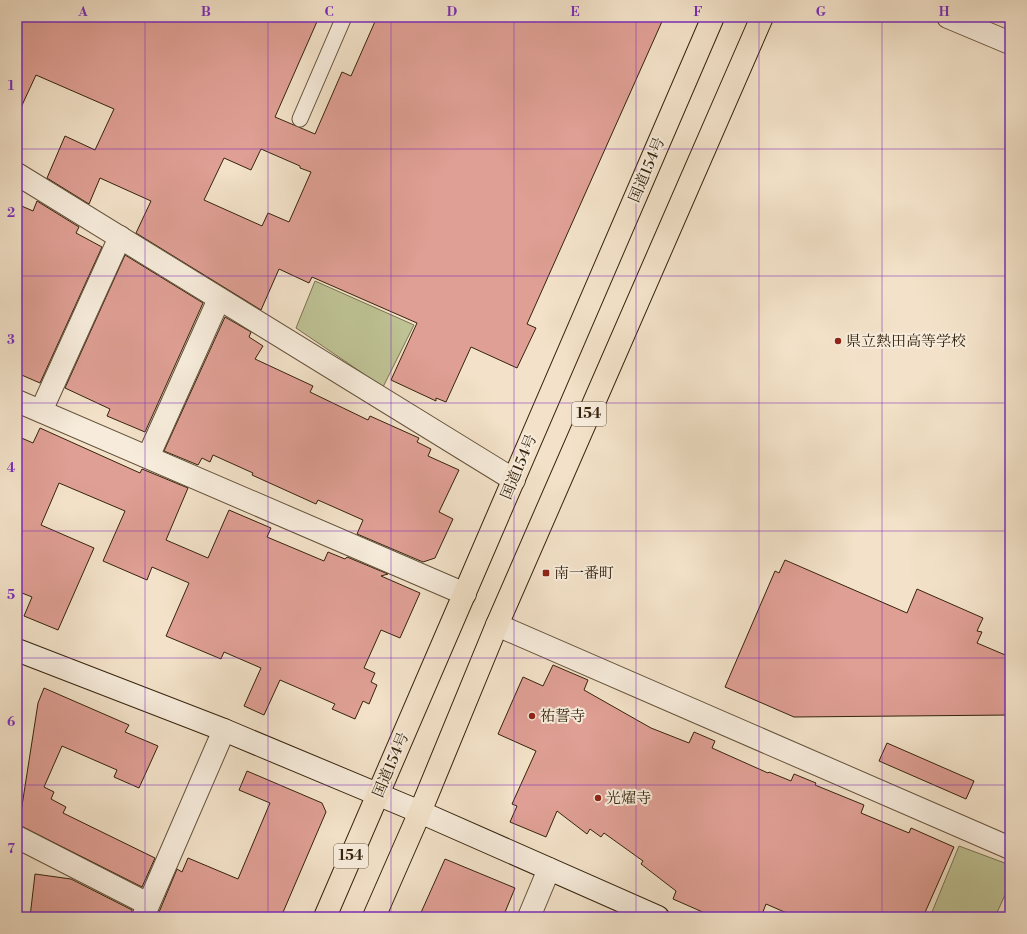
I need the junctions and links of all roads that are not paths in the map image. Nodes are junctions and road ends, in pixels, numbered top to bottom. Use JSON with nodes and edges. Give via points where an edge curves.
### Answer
{"nodes":[{"id":1,"x":344,"y":17,"type":"edge"},
{"id":2,"x":713,"y":17,"type":"edge"},
{"id":3,"x":762,"y":17,"type":"edge"},
{"id":4,"x":948,"y":17,"type":"edge"},
{"id":5,"x":1010,"y":43,"type":"edge"},
{"id":6,"x":300,"y":119,"type":"dead end"},
{"id":7,"x":17,"y":174,"type":"edge"},
{"id":8,"x":120,"y":237,"type":"junction"},
{"id":9,"x":219,"y":299,"type":"junction"},
{"id":10,"x":17,"y":401,"type":"edge"},
{"id":11,"x":41,"y":411,"type":"junction"},
{"id":12,"x":148,"y":457,"type":"junction"},
{"id":13,"x":514,"y":480,"type":"junction"},
{"id":14,"x":465,"y":594,"type":"junction"},
{"id":15,"x":497,"y":625,"type":"junction"},
{"id":16,"x":17,"y":650,"type":"edge"},
{"id":17,"x":224,"y":730,"type":"junction"},
{"id":18,"x":378,"y":795,"type":"junction"},
{"id":19,"x":420,"y":812,"type":"junction"},
{"id":20,"x":17,"y":837,"type":"edge"},
{"id":21,"x":1010,"y":848,"type":"edge"},
{"id":22,"x":549,"y":869,"type":"junction"},
{"id":23,"x":145,"y":911,"type":"edge"},
{"id":24,"x":325,"y":917,"type":"edge"},
{"id":25,"x":374,"y":917,"type":"edge"},
{"id":26,"x":529,"y":917,"type":"edge"},
{"id":27,"x":658,"y":917,"type":"edge"}],
"edges":[{"from":1,"to":6,"type":"lane"},
{"from":2,"to":13,"type":"highway","name":"国道154号","number":"154"},
{"from":3,"to":15,"type":"highway","number":"154"},
{"from":4,"to":5,"type":"street"},
{"from":7,"to":8,"type":"street"},
{"from":8,"to":9,"type":"street"},
{"from":8,"to":11,"type":"street"},
{"from":9,"to":12,"type":"street"},
{"from":9,"to":13,"type":"street"},
{"from":10,"to":11,"type":"street"},
{"from":11,"to":12,"type":"street"},
{"from":12,"to":14,"type":"street"},
{"from":13,"to":14,"type":"highway","name":"国道154号","number":"154"},
{"from":14,"to":18,"type":"highway","name":"国道154号","number":"154"},
{"from":15,"to":19,"type":"highway","number":"154"},
{"from":15,"to":21,"type":"street"},
{"from":16,"to":17,"type":"street"},
{"from":17,"to":18,"type":"street"},
{"from":17,"to":23,"type":"street"},
{"from":18,"to":19,"type":"street"},
{"from":18,"to":24,"type":"highway","name":"国道154号","number":"154"},
{"from":19,"to":22,"type":"street"},
{"from":19,"to":25,"type":"highway","number":"154"},
{"from":20,"to":23,"type":"street"},
{"from":22,"to":26,"type":"street"},
{"from":22,"to":27,"type":"street"}]}
